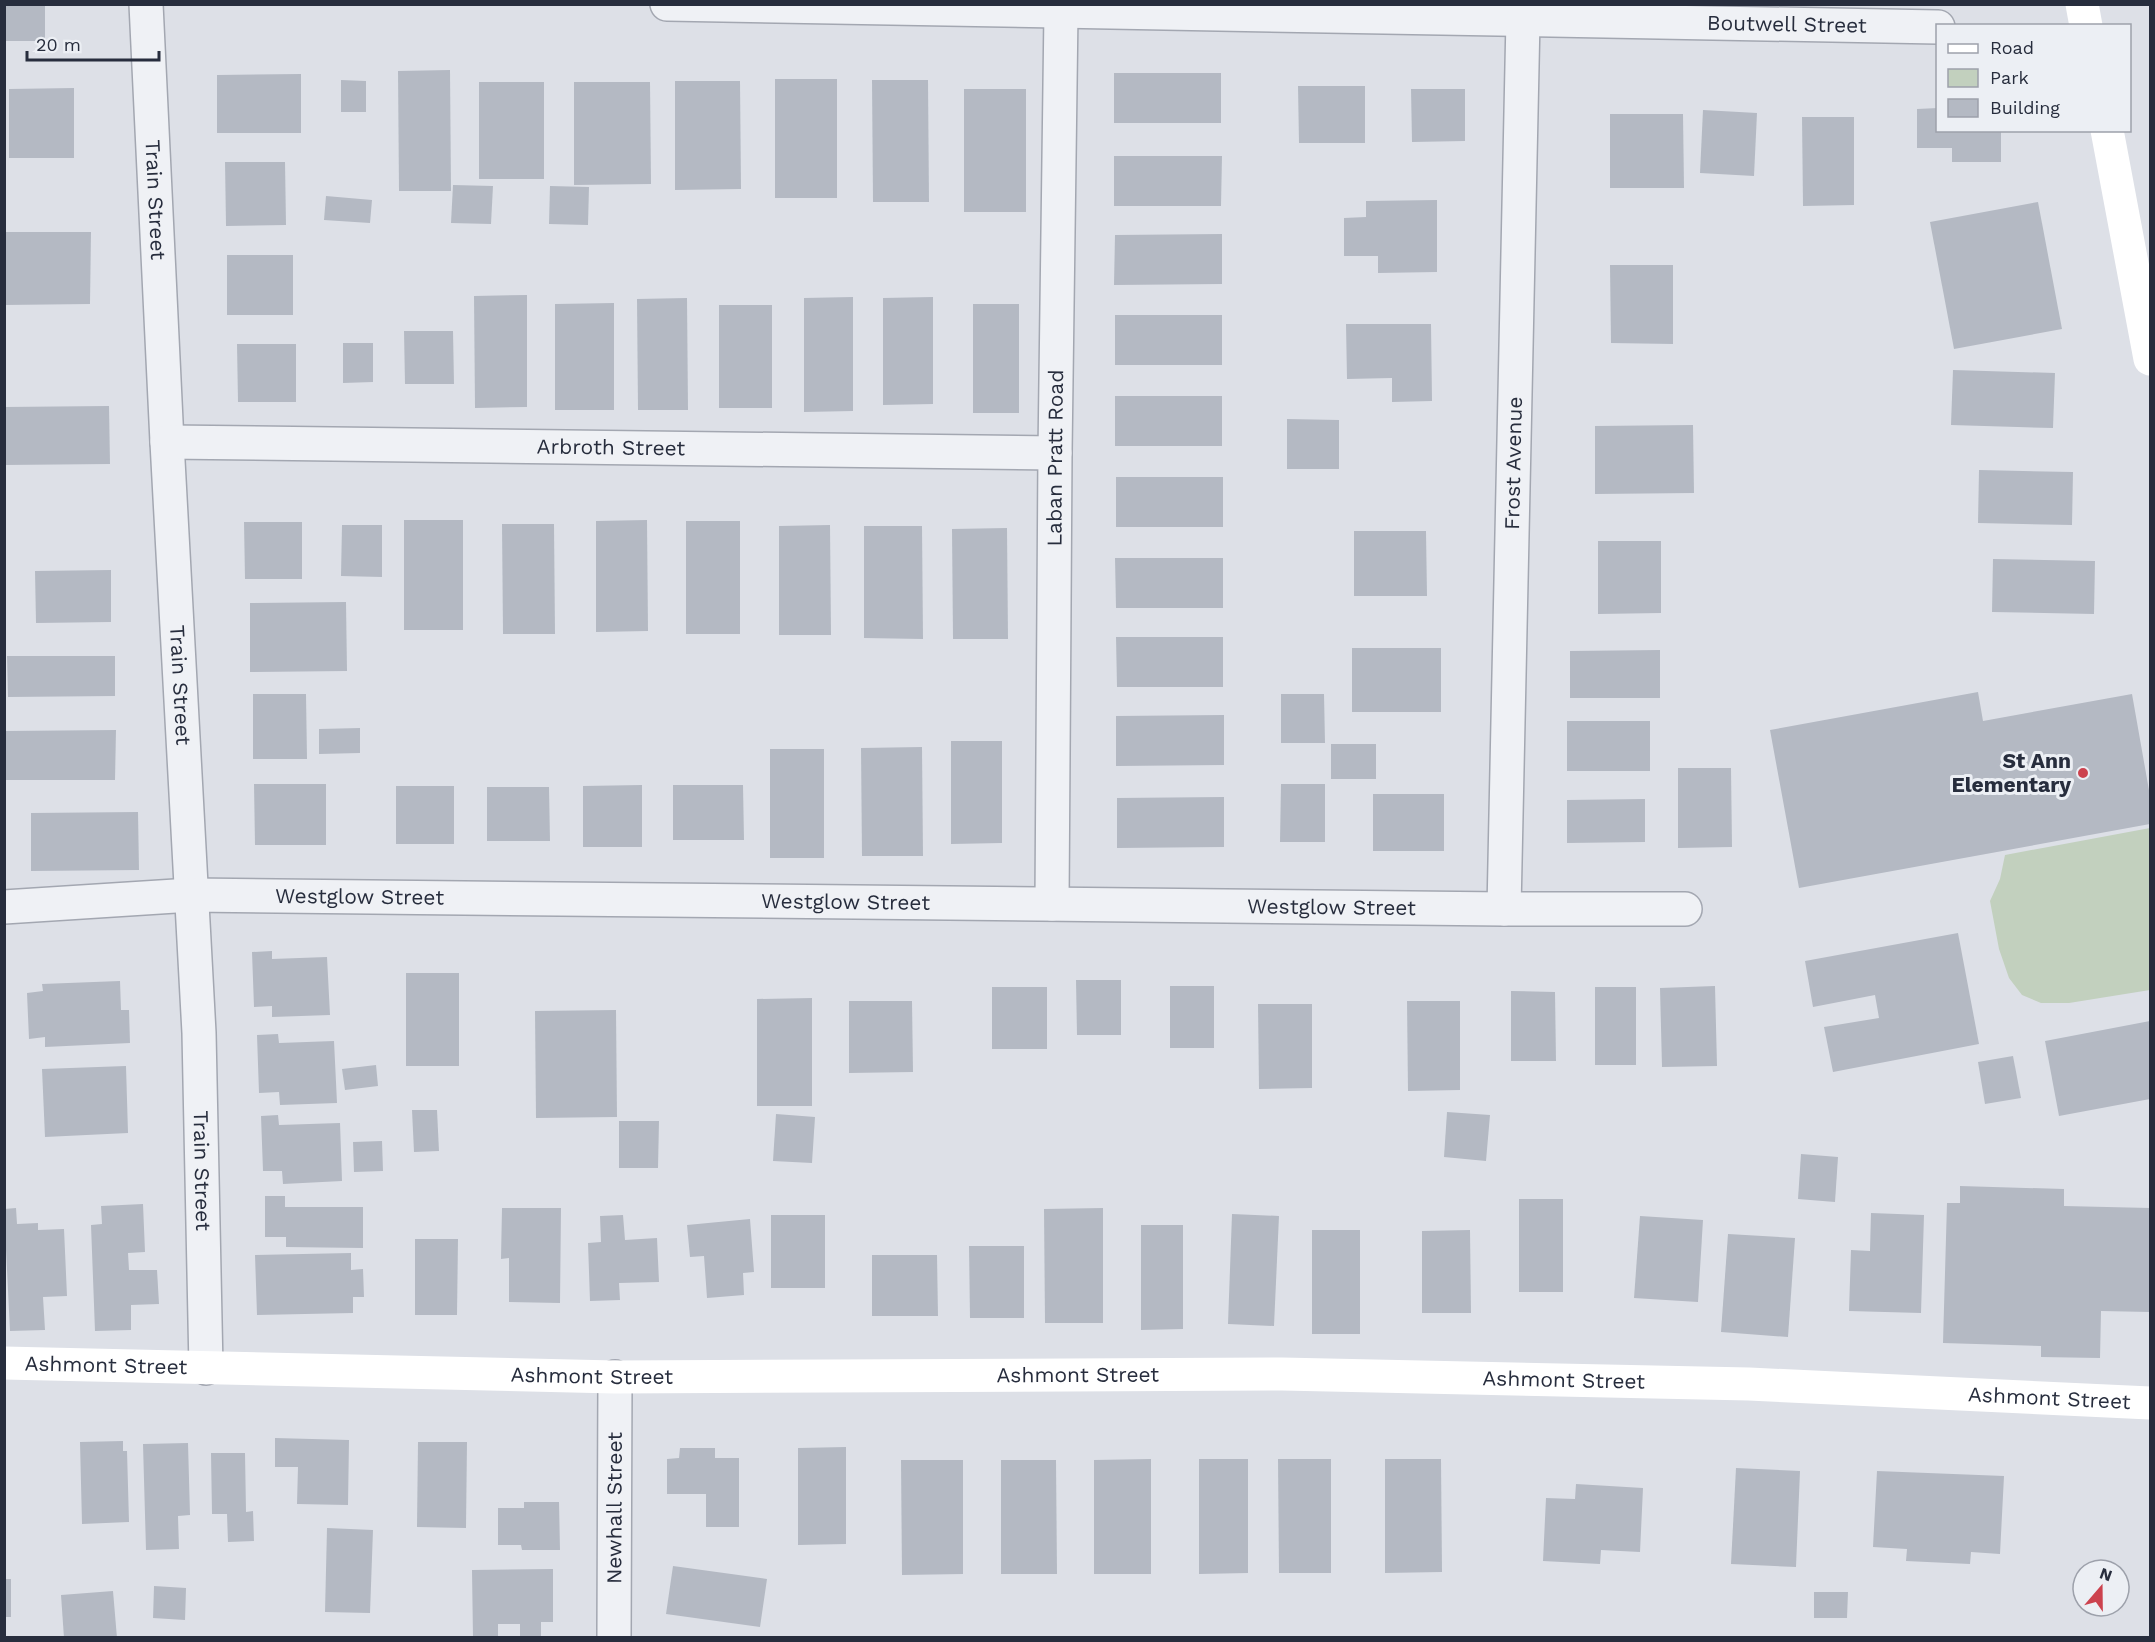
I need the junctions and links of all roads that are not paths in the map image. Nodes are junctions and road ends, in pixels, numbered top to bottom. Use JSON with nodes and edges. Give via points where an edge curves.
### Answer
{"nodes":[{"id":1,"x":146,"y":4,"type":"edge"},
{"id":2,"x":667,"y":4,"type":"edge"},
{"id":3,"x":2082,"y":4,"type":"edge"},
{"id":4,"x":1148,"y":9,"type":"edge"},
{"id":5,"x":1061,"y":12,"type":"junction"},
{"id":6,"x":1523,"y":19,"type":"junction"},
{"id":7,"x":2086,"y":24,"type":"edge"},
{"id":8,"x":1936,"y":27,"type":"edge"},
{"id":9,"x":2107,"y":132,"type":"edge"},
{"id":10,"x":2151,"y":359,"type":"edge"},
{"id":11,"x":167,"y":442,"type":"junction"},
{"id":12,"x":1055,"y":453,"type":"junction"},
{"id":13,"x":191,"y":895,"type":"junction"},
{"id":14,"x":1052,"y":904,"type":"junction"},
{"id":15,"x":4,"y":907,"type":"edge"},
{"id":16,"x":1504,"y":909,"type":"junction"},
{"id":17,"x":1685,"y":909,"type":"dead end"},
{"id":18,"x":4,"y":1364,"type":"edge"},
{"id":19,"x":206,"y":1368,"type":"junction"},
{"id":20,"x":615,"y":1377,"type":"junction"},
{"id":21,"x":2151,"y":1403,"type":"edge"},
{"id":22,"x":614,"y":1638,"type":"edge"}],
"edges":[{"from":1,"to":11,"type":"street","name":"Train Street"},
{"from":2,"to":5,"type":"street","name":"Boutwell Street"},
{"from":3,"to":7,"type":"main road"},
{"from":4,"to":5,"type":"street","name":"Boutwell Street"},
{"from":4,"to":6,"type":"street","name":"Boutwell Street"},
{"from":5,"to":12,"type":"street","name":"Laban Pratt Road"},
{"from":6,"to":8,"type":"street","name":"Boutwell Street"},
{"from":6,"to":16,"type":"street","name":"Frost Avenue"},
{"from":9,"to":10,"type":"main road"},
{"from":11,"to":12,"type":"street","name":"Arbroth Street"},
{"from":11,"to":13,"type":"street","name":"Train Street"},
{"from":12,"to":14,"type":"street","name":"Laban Pratt Road"},
{"from":13,"to":14,"type":"street","name":"Westglow Street"},
{"from":13,"to":15,"type":"street","name":"Westglow Street"},
{"from":13,"to":19,"type":"street","name":"Train Street","via":[[199,1033]]},
{"from":14,"to":16,"type":"street","name":"Westglow Street"},
{"from":16,"to":17,"type":"street","name":"Westglow Street"},
{"from":18,"to":19,"type":"main road","name":"Ashmont Street"},
{"from":19,"to":20,"type":"main road","name":"Ashmont Street"},
{"from":20,"to":21,"type":"main road","name":"Ashmont Street","via":[[1282,1374],[1749,1384]]},
{"from":20,"to":22,"type":"street","name":"Newhall Street"}]}
